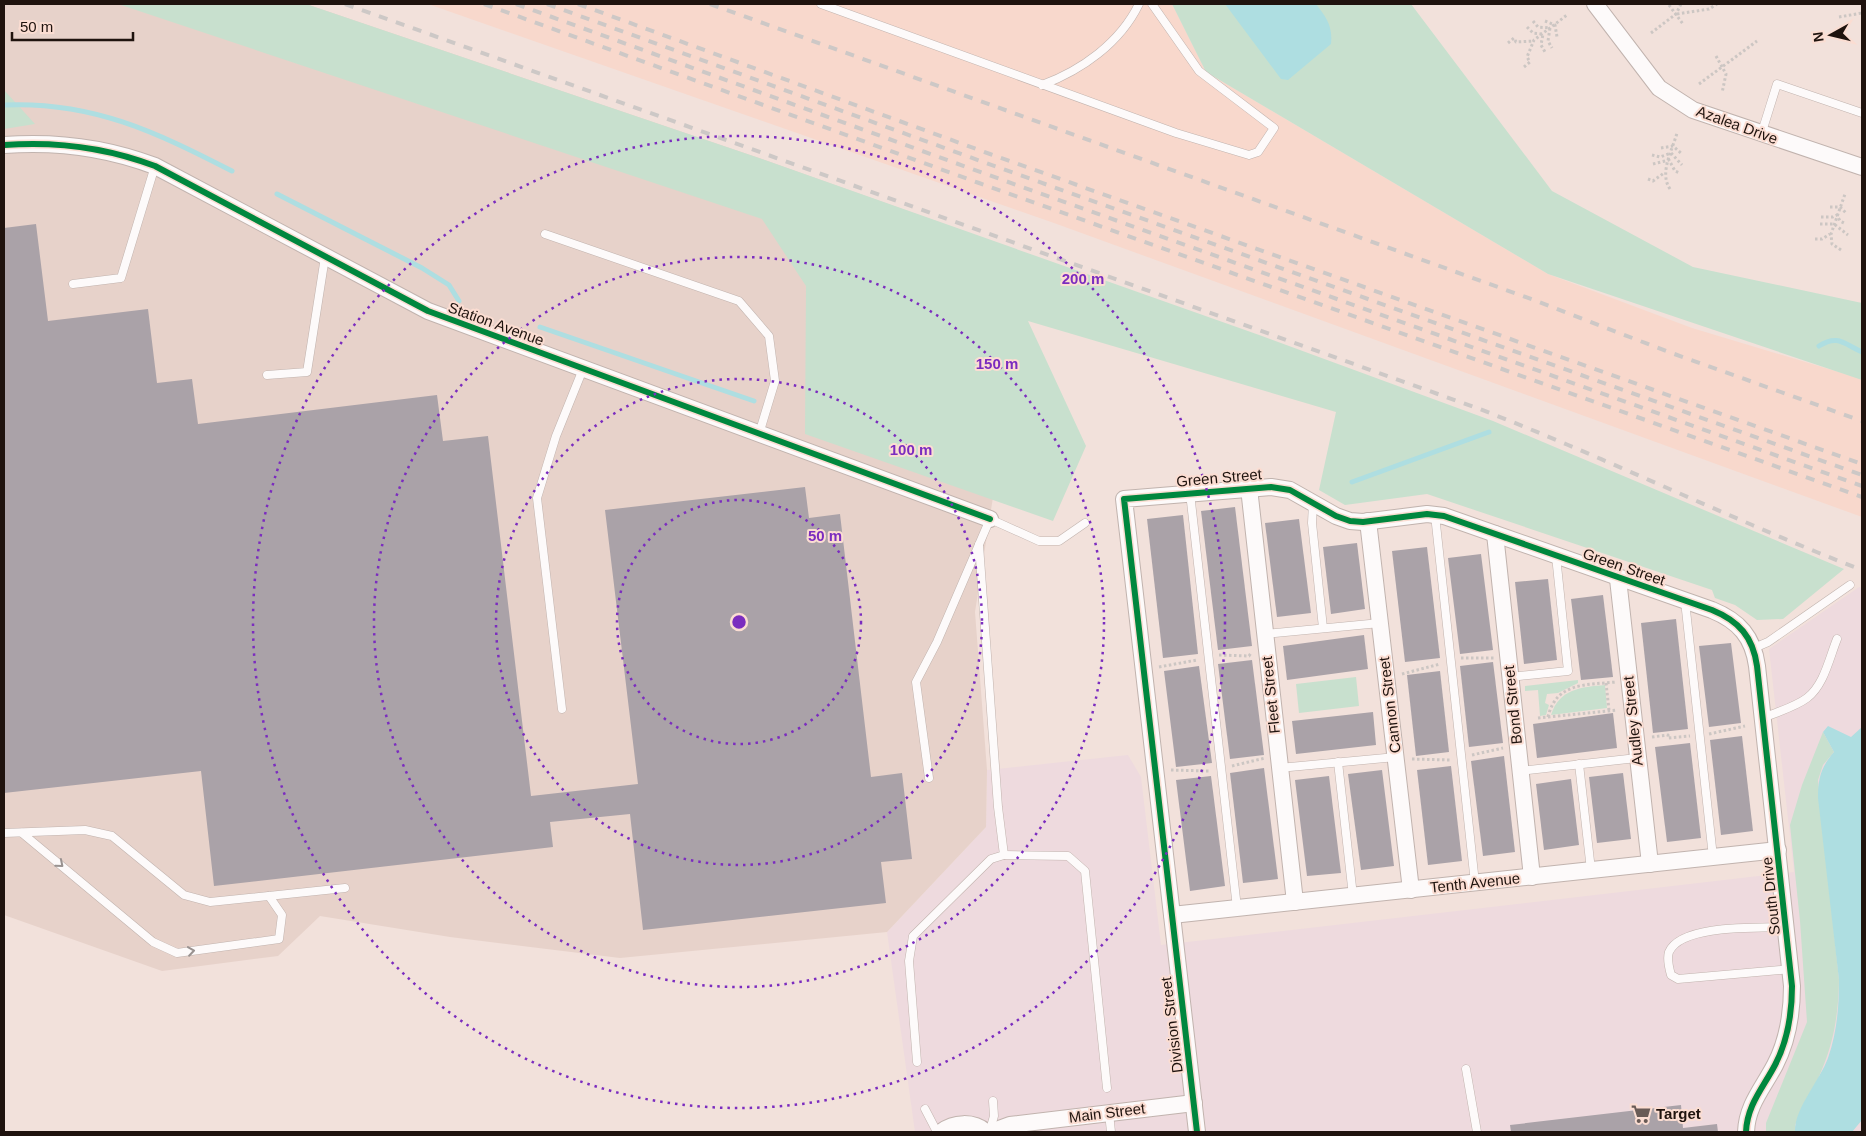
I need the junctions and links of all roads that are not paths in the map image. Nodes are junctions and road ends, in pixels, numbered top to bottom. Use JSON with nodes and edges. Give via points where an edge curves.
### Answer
{"nodes":[{"id":1,"x":820,"y":4,"type":"edge"},
{"id":2,"x":1139,"y":4,"type":"edge"},
{"id":3,"x":1152,"y":4,"type":"edge"},
{"id":4,"x":1595,"y":4,"type":"edge"},
{"id":5,"x":1042,"y":85,"type":"junction"},
{"id":6,"x":1862,"y":113,"type":"edge"},
{"id":7,"x":1761,"y":135,"type":"junction"},
{"id":8,"x":4,"y":145,"type":"edge"},
{"id":9,"x":155,"y":166,"type":"junction"},
{"id":10,"x":1862,"y":168,"type":"edge"},
{"id":11,"x":545,"y":234,"type":"dead end"},
{"id":12,"x":325,"y":257,"type":"junction"},
{"id":13,"x":73,"y":284,"type":"dead end"},
{"id":14,"x":583,"y":370,"type":"junction"},
{"id":15,"x":267,"y":375,"type":"dead end"},
{"id":16,"x":760,"y":434,"type":"junction"},
{"id":17,"x":1249,"y":488,"type":"junction"},
{"id":18,"x":1190,"y":493,"type":"junction"},
{"id":19,"x":1313,"y":503,"type":"junction"},
{"id":20,"x":1434,"y":515,"type":"junction"},
{"id":21,"x":990,"y":519,"type":"junction"},
{"id":22,"x":1368,"y":521,"type":"junction"},
{"id":23,"x":1085,"y":523,"type":"dead end"},
{"id":24,"x":1495,"y":534,"type":"junction"},
{"id":25,"x":979,"y":545,"type":"junction"},
{"id":26,"x":1556,"y":556,"type":"junction"},
{"id":27,"x":1618,"y":578,"type":"junction"},
{"id":28,"x":1850,"y":585,"type":"dead end"},
{"id":29,"x":1685,"y":601,"type":"junction"},
{"id":30,"x":1380,"y":622,"type":"junction"},
{"id":31,"x":1323,"y":628,"type":"junction"},
{"id":32,"x":1264,"y":634,"type":"junction"},
{"id":33,"x":1837,"y":639,"type":"dead end"},
{"id":34,"x":1754,"y":648,"type":"junction"},
{"id":35,"x":1510,"y":677,"type":"junction"},
{"id":36,"x":562,"y":709,"type":"dead end"},
{"id":37,"x":1763,"y":718,"type":"junction"},
{"id":38,"x":1404,"y":758,"type":"junction"},
{"id":39,"x":1638,"y":758,"type":"junction"},
{"id":40,"x":1338,"y":762,"type":"junction"},
{"id":41,"x":1273,"y":763,"type":"junction"},
{"id":42,"x":1579,"y":764,"type":"junction"},
{"id":43,"x":1520,"y":771,"type":"junction"},
{"id":44,"x":929,"y":778,"type":"dead end"},
{"id":45,"x":22,"y":832,"type":"junction"},
{"id":46,"x":4,"y":833,"type":"edge"},
{"id":47,"x":1778,"y":850,"type":"junction"},
{"id":48,"x":1004,"y":855,"type":"junction"},
{"id":49,"x":1713,"y":857,"type":"junction"},
{"id":50,"x":1650,"y":864,"type":"junction"},
{"id":51,"x":1591,"y":870,"type":"junction"},
{"id":52,"x":1532,"y":877,"type":"junction"},
{"id":53,"x":1474,"y":883,"type":"junction"},
{"id":54,"x":345,"y":888,"type":"dead end"},
{"id":55,"x":1411,"y":890,"type":"junction"},
{"id":56,"x":269,"y":896,"type":"junction"},
{"id":57,"x":1353,"y":896,"type":"junction"},
{"id":58,"x":1295,"y":902,"type":"junction"},
{"id":59,"x":1237,"y":908,"type":"junction"},
{"id":60,"x":1172,"y":916,"type":"junction"},
{"id":61,"x":1786,"y":927,"type":"junction"},
{"id":62,"x":1791,"y":969,"type":"junction"},
{"id":63,"x":917,"y":1062,"type":"dead end"},
{"id":64,"x":1466,"y":1069,"type":"dead end"},
{"id":65,"x":1107,"y":1088,"type":"dead end"},
{"id":66,"x":993,"y":1101,"type":"dead end"},
{"id":67,"x":1194,"y":1103,"type":"junction"},
{"id":68,"x":925,"y":1109,"type":"dead end"},
{"id":69,"x":1109,"y":1113,"type":"junction"},
{"id":70,"x":939,"y":1132,"type":"edge"},
{"id":71,"x":989,"y":1132,"type":"edge"},
{"id":72,"x":1111,"y":1132,"type":"edge"},
{"id":73,"x":1197,"y":1132,"type":"edge"},
{"id":74,"x":1477,"y":1132,"type":"edge"},
{"id":75,"x":1746,"y":1132,"type":"edge"}],
"edges":[{"from":1,"to":5,"type":"lane"},
{"from":2,"to":5,"type":"lane","via":[[1122,32],[1100,53],[1062,78]]},
{"from":3,"to":5,"type":"lane","via":[[1199,71],[1274,128],[1258,152],[1249,155],[1185,136]]},
{"from":4,"to":7,"type":"street","name":"Azalea Drive","via":[[1659,88],[1693,110]]},
{"from":6,"to":7,"type":"lane","via":[[1776,84]]},
{"from":7,"to":10,"type":"street","name":"Azalea Drive"},
{"from":8,"to":9,"type":"street","name":"Station Avenue","via":[[58,143],[90,147]]},
{"from":9,"to":12,"type":"street","name":"Station Avenue"},
{"from":9,"to":13,"type":"lane","via":[[121,278]]},
{"from":11,"to":16,"type":"lane","via":[[739,302],[769,336],[775,381]]},
{"from":12,"to":14,"type":"street","name":"Station Avenue","via":[[428,312]]},
{"from":12,"to":15,"type":"lane","via":[[307,372]]},
{"from":14,"to":16,"type":"street","name":"Station Avenue"},
{"from":14,"to":36,"type":"lane","via":[[556,436],[537,498]]},
{"from":16,"to":21,"type":"street","name":"Station Avenue"},
{"from":17,"to":18,"type":"street","name":"Green Street"},
{"from":17,"to":19,"type":"street","name":"Green Street","via":[[1281,488]]},
{"from":17,"to":32,"type":"street","name":"Fleet Street"},
{"from":18,"to":59,"type":"lane"},
{"from":18,"to":60,"type":"street","name":"Green Street","via":[[1124,499]]},
{"from":19,"to":22,"type":"street","name":"Green Street","via":[[1343,519]]},
{"from":19,"to":31,"type":"lane","via":[[1312,523]]},
{"from":20,"to":22,"type":"street","name":"Green Street"},
{"from":20,"to":24,"type":"street","name":"Green Street"},
{"from":20,"to":53,"type":"lane"},
{"from":21,"to":23,"type":"lane","via":[[1039,541],[1058,541]]},
{"from":21,"to":25,"type":"lane"},
{"from":22,"to":30,"type":"street","name":"Cannon Street"},
{"from":24,"to":26,"type":"street","name":"Green Street"},
{"from":24,"to":35,"type":"street","name":"Bond Street"},
{"from":25,"to":44,"type":"lane","via":[[938,642],[916,682]]},
{"from":25,"to":48,"type":"lane"},
{"from":26,"to":27,"type":"street","name":"Green Street"},
{"from":26,"to":35,"type":"lane","via":[[1568,671]]},
{"from":27,"to":29,"type":"street","name":"Green Street"},
{"from":27,"to":39,"type":"street","name":"Audley Street"},
{"from":28,"to":34,"type":"lane","via":[[1768,642]]},
{"from":29,"to":34,"type":"street","name":"Green Street","via":[[1737,623]]},
{"from":29,"to":49,"type":"lane"},
{"from":30,"to":31,"type":"lane"},
{"from":30,"to":38,"type":"street","name":"Cannon Street"},
{"from":31,"to":32,"type":"lane"},
{"from":32,"to":41,"type":"street","name":"Fleet Street"},
{"from":33,"to":37,"type":"lane","via":[[1814,692],[1805,700]]},
{"from":34,"to":37,"type":"street","name":"South Drive"},
{"from":35,"to":43,"type":"street","name":"Bond Street"},
{"from":37,"to":47,"type":"street","name":"South Drive"},
{"from":38,"to":40,"type":"lane"},
{"from":38,"to":55,"type":"street","name":"Cannon Street"},
{"from":39,"to":42,"type":"lane"},
{"from":39,"to":50,"type":"street","name":"Audley Street"},
{"from":40,"to":41,"type":"lane"},
{"from":40,"to":57,"type":"lane"},
{"from":41,"to":58,"type":"street","name":"Fleet Street"},
{"from":42,"to":43,"type":"lane"},
{"from":42,"to":51,"type":"lane"},
{"from":43,"to":52,"type":"street","name":"Bond Street"},
{"from":45,"to":46,"type":"lane"},
{"from":45,"to":56,"type":"lane","via":[[85,830],[112,836],[184,895],[210,902]]},
{"from":45,"to":56,"type":"lane","one_way":true,"via":[[153,942],[177,953],[279,939],[282,914]]},
{"from":47,"to":49,"type":"street","name":"Tenth Avenue"},
{"from":47,"to":61,"type":"street","name":"South Drive"},
{"from":48,"to":63,"type":"lane","via":[[992,859],[913,936],[908,962]]},
{"from":48,"to":65,"type":"lane","via":[[1068,856],[1085,871]]},
{"from":49,"to":50,"type":"street","name":"Tenth Avenue"},
{"from":50,"to":51,"type":"street","name":"Tenth Avenue"},
{"from":51,"to":52,"type":"street","name":"Tenth Avenue"},
{"from":52,"to":53,"type":"street","name":"Tenth Avenue"},
{"from":53,"to":55,"type":"street","name":"Tenth Avenue"},
{"from":54,"to":56,"type":"lane"},
{"from":55,"to":57,"type":"street","name":"Tenth Avenue"},
{"from":57,"to":58,"type":"street","name":"Tenth Avenue"},
{"from":58,"to":59,"type":"street","name":"Tenth Avenue"},
{"from":59,"to":60,"type":"street","name":"Tenth Avenue"},
{"from":60,"to":67,"type":"street","name":"Division Street"},
{"from":61,"to":62,"type":"street","name":"South Drive"},
{"from":61,"to":62,"type":"lane","via":[[1699,932],[1671,948],[1669,970],[1678,978]]},
{"from":62,"to":75,"type":"street","name":"South Drive","via":[[1792,1002],[1786,1036],[1774,1066],[1750,1106]]},
{"from":64,"to":74,"type":"lane"},
{"from":66,"to":71,"type":"lane","via":[[994,1116]]},
{"from":67,"to":69,"type":"street","name":"Main Street"},
{"from":67,"to":73,"type":"street","name":"Division Street"},
{"from":68,"to":70,"type":"lane"},
{"from":69,"to":71,"type":"street","name":"Main Street","via":[[1010,1126]]},
{"from":69,"to":72,"type":"lane"},
{"from":70,"to":71,"type":"street","via":[[962,1124]]}]}
